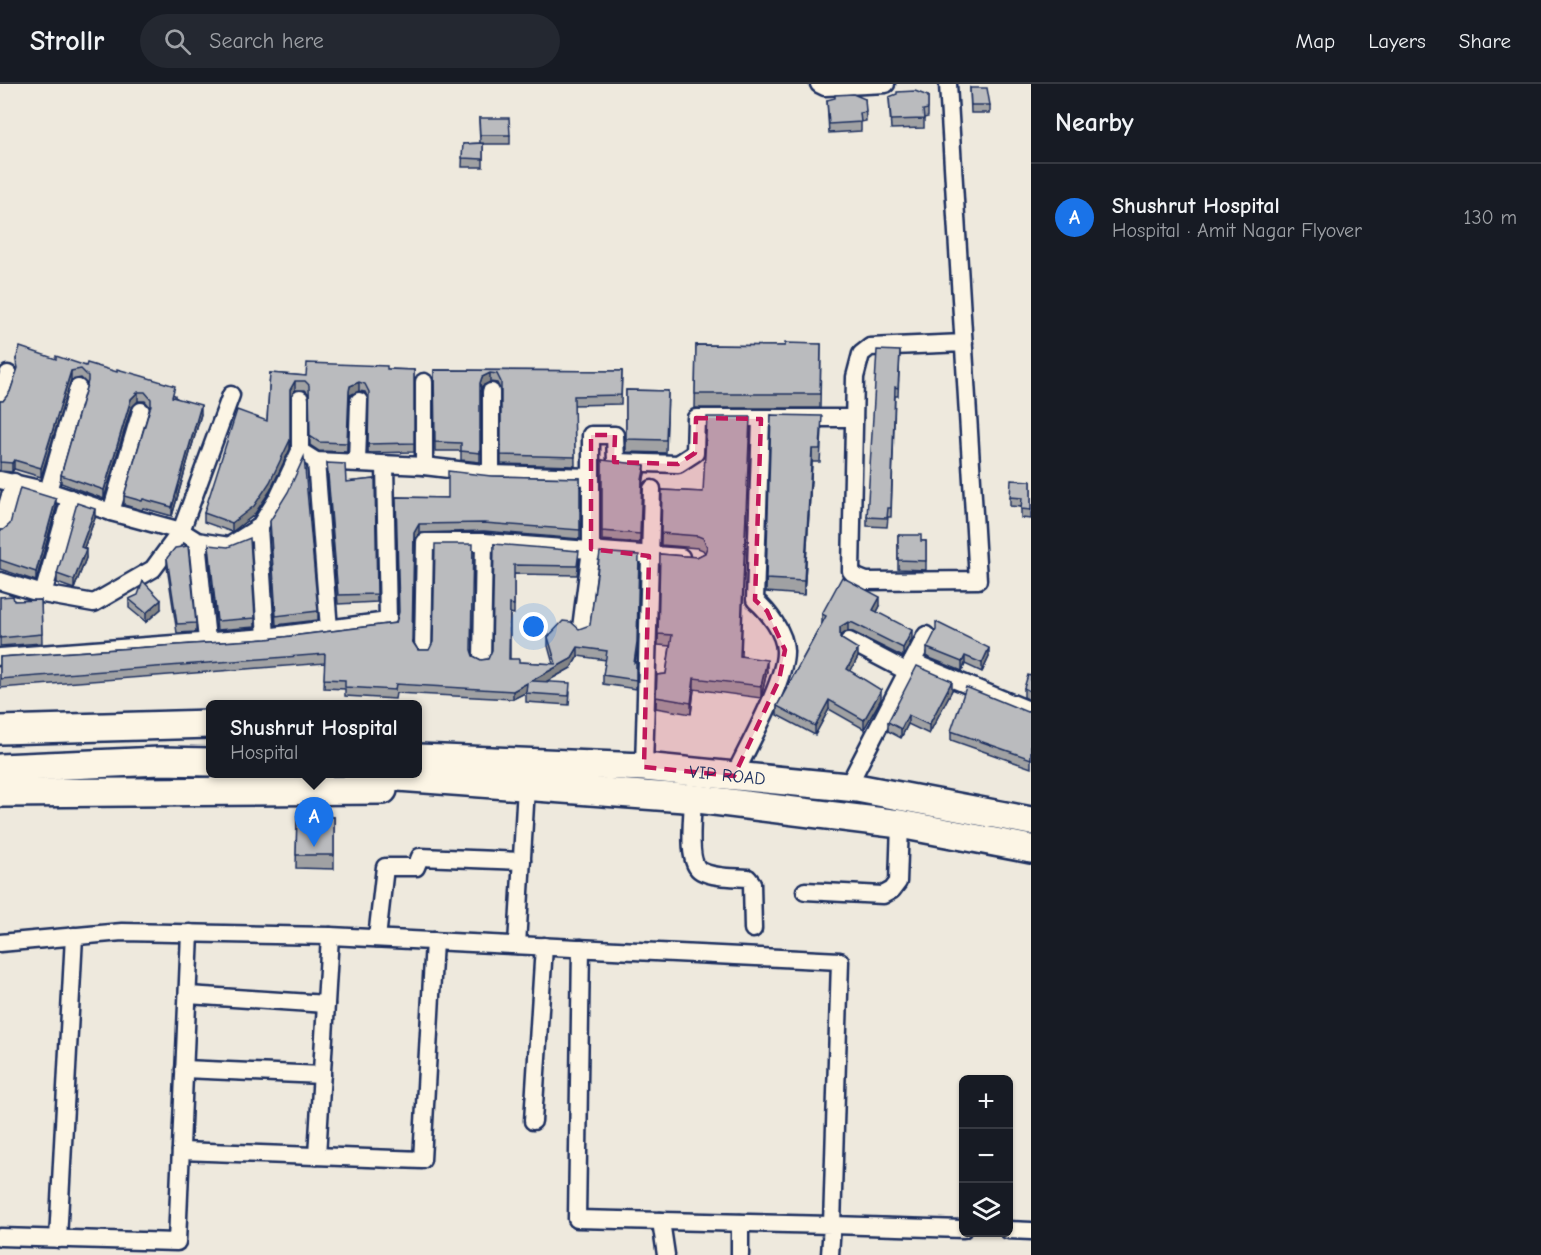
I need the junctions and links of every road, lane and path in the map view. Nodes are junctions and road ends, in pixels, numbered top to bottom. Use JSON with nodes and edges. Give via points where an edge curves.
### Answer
{"nodes":[{"id":1,"x":819,"y":84,"type":"edge"},
{"id":2,"x":886,"y":84,"type":"edge"},
{"id":3,"x":948,"y":84,"type":"edge"},
{"id":4,"x":964,"y":343,"type":"junction"},
{"id":5,"x":8,"y":374,"type":"dead end"},
{"id":6,"x":424,"y":382,"type":"dead end"},
{"id":7,"x":78,"y":388,"type":"dead end"},
{"id":8,"x":491,"y":392,"type":"dead end"},
{"id":9,"x":231,"y":395,"type":"dead end"},
{"id":10,"x":0,"y":398,"type":"edge"},
{"id":11,"x":300,"y":399,"type":"dead end"},
{"id":12,"x":359,"y":401,"type":"dead end"},
{"id":13,"x":141,"y":411,"type":"dead end"},
{"id":14,"x":854,"y":418,"type":"junction"},
{"id":15,"x":761,"y":419,"type":"junction"},
{"id":16,"x":300,"y":451,"type":"junction"},
{"id":17,"x":316,"y":461,"type":"junction"},
{"id":18,"x":357,"y":462,"type":"junction"},
{"id":19,"x":385,"y":465,"type":"junction"},
{"id":20,"x":424,"y":466,"type":"junction"},
{"id":21,"x":491,"y":474,"type":"junction"},
{"id":22,"x":591,"y":477,"type":"junction"},
{"id":23,"x":7,"y":481,"type":"edge"},
{"id":24,"x":652,"y":489,"type":"dead end"},
{"id":25,"x":48,"y":491,"type":"junction"},
{"id":26,"x":70,"y":498,"type":"junction"},
{"id":27,"x":111,"y":513,"type":"junction"},
{"id":28,"x":259,"y":527,"type":"junction"},
{"id":29,"x":0,"y":529,"type":"edge"},
{"id":30,"x":181,"y":531,"type":"junction"},
{"id":31,"x":197,"y":542,"type":"junction"},
{"id":32,"x":484,"y":542,"type":"junction"},
{"id":33,"x":591,"y":549,"type":"junction"},
{"id":34,"x":649,"y":556,"type":"junction"},
{"id":35,"x":697,"y":558,"type":"edge"},
{"id":36,"x":0,"y":581,"type":"edge"},
{"id":37,"x":43,"y":594,"type":"junction"},
{"id":38,"x":581,"y":628,"type":"edge"},
{"id":39,"x":329,"y":629,"type":"junction"},
{"id":40,"x":926,"y":634,"type":"dead end"},
{"id":41,"x":266,"y":637,"type":"junction"},
{"id":42,"x":207,"y":640,"type":"junction"},
{"id":43,"x":849,"y":642,"type":"edge"},
{"id":44,"x":423,"y":650,"type":"edge"},
{"id":45,"x":0,"y":657,"type":"edge"},
{"id":46,"x":482,"y":659,"type":"edge"},
{"id":47,"x":909,"y":666,"type":"junction"},
{"id":48,"x":1031,"y":711,"type":"edge"},
{"id":49,"x":206,"y":724,"type":"edge"},
{"id":50,"x":0,"y":730,"type":"edge"},
{"id":51,"x":206,"y":745,"type":"edge"},
{"id":52,"x":0,"y":749,"type":"edge"},
{"id":53,"x":422,"y":757,"type":"edge"},
{"id":54,"x":206,"y":762,"type":"edge"},
{"id":55,"x":644,"y":767,"type":"junction"},
{"id":56,"x":0,"y":768,"type":"edge"},
{"id":57,"x":734,"y":776,"type":"junction"},
{"id":58,"x":413,"y":778,"type":"edge"},
{"id":59,"x":443,"y":780,"type":"junction"},
{"id":60,"x":526,"y":787,"type":"junction"},
{"id":61,"x":847,"y":788,"type":"junction"},
{"id":62,"x":0,"y":794,"type":"edge"},
{"id":63,"x":693,"y":798,"type":"junction"},
{"id":64,"x":1031,"y":821,"type":"edge"},
{"id":65,"x":900,"y":824,"type":"junction"},
{"id":66,"x":1031,"y":849,"type":"edge"},
{"id":67,"x":522,"y":861,"type":"junction"},
{"id":68,"x":805,"y":891,"type":"dead end"},
{"id":69,"x":753,"y":929,"type":"dead end"},
{"id":70,"x":190,"y":933,"type":"junction"},
{"id":71,"x":74,"y":936,"type":"junction"},
{"id":72,"x":330,"y":936,"type":"junction"},
{"id":73,"x":377,"y":938,"type":"junction"},
{"id":74,"x":434,"y":941,"type":"junction"},
{"id":75,"x":0,"y":944,"type":"edge"},
{"id":76,"x":517,"y":945,"type":"junction"},
{"id":77,"x":544,"y":946,"type":"junction"},
{"id":78,"x":581,"y":948,"type":"junction"},
{"id":79,"x":188,"y":995,"type":"junction"},
{"id":80,"x":326,"y":1004,"type":"junction"},
{"id":81,"x":184,"y":1069,"type":"junction"},
{"id":82,"x":322,"y":1075,"type":"junction"},
{"id":83,"x":532,"y":1121,"type":"dead end"},
{"id":84,"x":181,"y":1151,"type":"junction"},
{"id":85,"x":317,"y":1156,"type":"junction"},
{"id":86,"x":661,"y":1221,"type":"junction"},
{"id":87,"x":740,"y":1223,"type":"junction"},
{"id":88,"x":831,"y":1225,"type":"junction"},
{"id":89,"x":959,"y":1229,"type":"edge"},
{"id":90,"x":1013,"y":1230,"type":"edge"},
{"id":91,"x":1031,"y":1231,"type":"edge"},
{"id":92,"x":0,"y":1237,"type":"edge"},
{"id":93,"x":58,"y":1239,"type":"junction"},
{"id":94,"x":666,"y":1255,"type":"edge"},
{"id":95,"x":740,"y":1255,"type":"edge"},
{"id":96,"x":830,"y":1255,"type":"edge"}],
"edges":[{"from":1,"to":2,"type":"street"},
{"from":3,"to":4,"type":"street"},
{"from":4,"to":14,"type":"street","via":[[870,347],[861,354],[855,376]]},
{"from":4,"to":14,"type":"street","via":[[978,580],[866,581],[851,571]]},
{"from":5,"to":10,"type":"street"},
{"from":6,"to":20,"type":"street"},
{"from":7,"to":25,"type":"street"},
{"from":8,"to":21,"type":"street"},
{"from":9,"to":30,"type":"street"},
{"from":11,"to":16,"type":"street"},
{"from":12,"to":18,"type":"street"},
{"from":13,"to":27,"type":"street"},
{"from":14,"to":15,"type":"street"},
{"from":15,"to":22,"type":"street","via":[[696,418],[695,453],[678,464],[616,462],[615,435],[591,435]]},
{"from":15,"to":57,"type":"street","via":[[755,600],[767,611],[785,650],[779,680]]},
{"from":16,"to":17,"type":"street"},
{"from":16,"to":28,"type":"street"},
{"from":17,"to":18,"type":"street"},
{"from":17,"to":39,"type":"street"},
{"from":18,"to":19,"type":"street"},
{"from":19,"to":20,"type":"street"},
{"from":19,"to":39,"type":"street","via":[[388,621]]},
{"from":20,"to":21,"type":"street"},
{"from":21,"to":22,"type":"street"},
{"from":22,"to":33,"type":"street"},
{"from":23,"to":25,"type":"street"},
{"from":23,"to":29,"type":"street"},
{"from":24,"to":34,"type":"street"},
{"from":25,"to":26,"type":"street"},
{"from":26,"to":27,"type":"street"},
{"from":26,"to":37,"type":"street"},
{"from":27,"to":30,"type":"street"},
{"from":28,"to":31,"type":"street","via":[[229,546]]},
{"from":28,"to":41,"type":"street"},
{"from":30,"to":31,"type":"street"},
{"from":30,"to":37,"type":"street","via":[[153,569],[94,603]]},
{"from":31,"to":42,"type":"street"},
{"from":32,"to":33,"type":"street"},
{"from":32,"to":44,"type":"street","via":[[425,542]]},
{"from":32,"to":46,"type":"street"},
{"from":33,"to":34,"type":"street"},
{"from":33,"to":38,"type":"street"},
{"from":34,"to":35,"type":"street"},
{"from":34,"to":55,"type":"street"},
{"from":36,"to":37,"type":"street"},
{"from":39,"to":41,"type":"street"},
{"from":40,"to":47,"type":"street"},
{"from":41,"to":42,"type":"street"},
{"from":42,"to":45,"type":"street"},
{"from":43,"to":47,"type":"street"},
{"from":47,"to":48,"type":"street"},
{"from":47,"to":61,"type":"street"},
{"from":49,"to":50,"type":"main road"},
{"from":51,"to":52,"type":"main road"},
{"from":53,"to":55,"type":"main road","name":"VIP ROAD"},
{"from":54,"to":56,"type":"main road"},
{"from":55,"to":57,"type":"main road","name":"VIP ROAD"},
{"from":57,"to":61,"type":"main road","name":"VIP ROAD"},
{"from":58,"to":59,"type":"main road","name":"VIP ROAD"},
{"from":59,"to":60,"type":"main road","name":"VIP ROAD"},
{"from":59,"to":62,"type":"main road","via":[[413,789]]},
{"from":60,"to":63,"type":"main road","name":"VIP ROAD"},
{"from":60,"to":67,"type":"street"},
{"from":61,"to":64,"type":"main road","name":"VIP ROAD"},
{"from":63,"to":65,"type":"main road","name":"VIP ROAD"},
{"from":63,"to":69,"type":"street","via":[[692,861],[699,870],[752,883]]},
{"from":65,"to":66,"type":"main road","name":"VIP ROAD"},
{"from":65,"to":68,"type":"street","via":[[898,882],[892,890],[883,895]]},
{"from":67,"to":73,"type":"street","via":[[420,857],[416,867],[385,867]]},
{"from":67,"to":76,"type":"street"},
{"from":70,"to":71,"type":"street"},
{"from":70,"to":72,"type":"street"},
{"from":70,"to":79,"type":"street"},
{"from":71,"to":75,"type":"street"},
{"from":71,"to":93,"type":"street"},
{"from":72,"to":73,"type":"street"},
{"from":72,"to":80,"type":"street"},
{"from":73,"to":74,"type":"street"},
{"from":74,"to":76,"type":"street"},
{"from":74,"to":85,"type":"street","via":[[422,1160]]},
{"from":76,"to":77,"type":"street"},
{"from":77,"to":78,"type":"street"},
{"from":77,"to":83,"type":"street"},
{"from":78,"to":86,"type":"street","via":[[577,1219]]},
{"from":78,"to":88,"type":"street","via":[[840,961]]},
{"from":79,"to":80,"type":"street"},
{"from":79,"to":81,"type":"street"},
{"from":80,"to":82,"type":"street"},
{"from":81,"to":82,"type":"street"},
{"from":81,"to":84,"type":"street"},
{"from":82,"to":85,"type":"street"},
{"from":84,"to":85,"type":"street"},
{"from":84,"to":93,"type":"street","via":[[177,1242]]},
{"from":86,"to":87,"type":"street"},
{"from":86,"to":94,"type":"street"},
{"from":87,"to":88,"type":"street"},
{"from":87,"to":95,"type":"street"},
{"from":88,"to":89,"type":"street"},
{"from":88,"to":96,"type":"street"},
{"from":90,"to":91,"type":"street"},
{"from":92,"to":93,"type":"street"}]}
